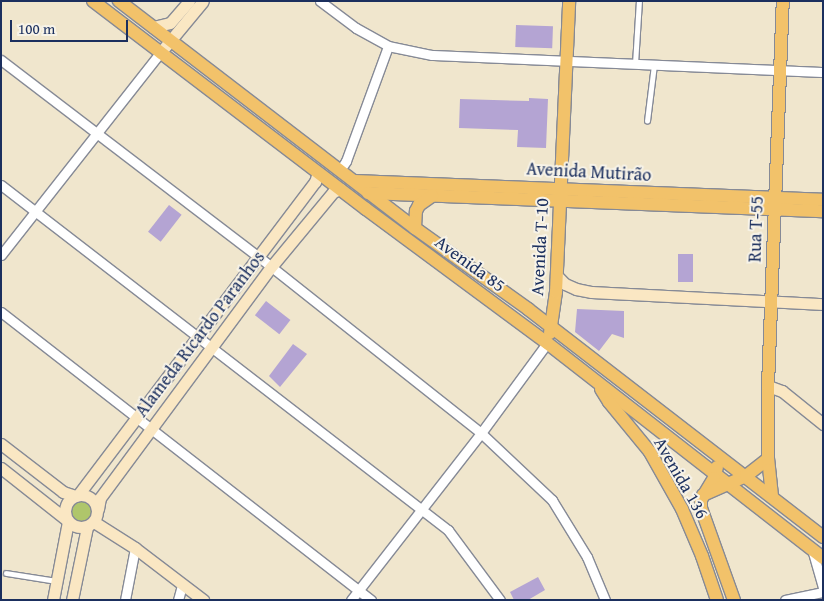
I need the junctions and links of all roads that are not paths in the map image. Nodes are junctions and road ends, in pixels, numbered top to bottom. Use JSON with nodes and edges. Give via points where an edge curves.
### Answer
{"nodes":[{"id":1,"x":93,"y":1,"type":"edge"},
{"id":2,"x":120,"y":1,"type":"edge"},
{"id":3,"x":189,"y":1,"type":"edge"},
{"id":4,"x":203,"y":1,"type":"edge"},
{"id":5,"x":320,"y":1,"type":"edge"},
{"id":6,"x":569,"y":1,"type":"edge"},
{"id":7,"x":639,"y":1,"type":"edge"},
{"id":8,"x":783,"y":1,"type":"edge"},
{"id":9,"x":153,"y":27,"type":"junction"},
{"id":10,"x":172,"y":41,"type":"junction"},
{"id":11,"x":388,"y":46,"type":"junction"},
{"id":12,"x":160,"y":53,"type":"junction"},
{"id":13,"x":1,"y":60,"type":"edge"},
{"id":14,"x":569,"y":62,"type":"junction"},
{"id":15,"x":635,"y":64,"type":"junction"},
{"id":16,"x":654,"y":65,"type":"junction"},
{"id":17,"x":778,"y":70,"type":"junction"},
{"id":18,"x":823,"y":72,"type":"edge"},
{"id":19,"x":188,"y":74,"type":"junction"},
{"id":20,"x":648,"y":121,"type":"dead end"},
{"id":21,"x":96,"y":134,"type":"junction"},
{"id":22,"x":340,"y":170,"type":"junction"},
{"id":23,"x":318,"y":172,"type":"junction"},
{"id":24,"x":355,"y":181,"type":"junction"},
{"id":25,"x":1,"y":185,"type":"edge"},
{"id":26,"x":340,"y":189,"type":"junction"},
{"id":27,"x":370,"y":194,"type":"junction"},
{"id":28,"x":560,"y":194,"type":"junction"},
{"id":29,"x":432,"y":196,"type":"junction"},
{"id":30,"x":823,"y":200,"type":"edge"},
{"id":31,"x":774,"y":204,"type":"junction"},
{"id":32,"x":823,"y":211,"type":"edge"},
{"id":33,"x":34,"y":212,"type":"junction"},
{"id":34,"x":415,"y":228,"type":"junction"},
{"id":35,"x":1,"y":255,"type":"edge"},
{"id":36,"x":259,"y":257,"type":"junction"},
{"id":37,"x":271,"y":267,"type":"junction"},
{"id":38,"x":557,"y":276,"type":"junction"},
{"id":39,"x":556,"y":292,"type":"junction"},
{"id":40,"x":771,"y":301,"type":"junction"},
{"id":41,"x":823,"y":304,"type":"edge"},
{"id":42,"x":528,"y":309,"type":"junction"},
{"id":43,"x":1,"y":312,"type":"edge"},
{"id":44,"x":552,"y":327,"type":"junction"},
{"id":45,"x":197,"y":336,"type":"junction"},
{"id":46,"x":546,"y":343,"type":"junction"},
{"id":47,"x":211,"y":347,"type":"junction"},
{"id":48,"x":597,"y":383,"type":"junction"},
{"id":49,"x":768,"y":386,"type":"junction"},
{"id":50,"x":137,"y":418,"type":"junction"},
{"id":51,"x":823,"y":424,"type":"edge"},
{"id":52,"x":151,"y":428,"type":"junction"},
{"id":53,"x":481,"y":433,"type":"junction"},
{"id":54,"x":1,"y":444,"type":"edge"},
{"id":55,"x":720,"y":456,"type":"junction"},
{"id":56,"x":768,"y":459,"type":"junction"},
{"id":57,"x":1,"y":468,"type":"edge"},
{"id":58,"x":715,"y":473,"type":"junction"},
{"id":59,"x":746,"y":476,"type":"junction"},
{"id":60,"x":729,"y":484,"type":"junction"},
{"id":61,"x":703,"y":495,"type":"junction"},
{"id":62,"x":76,"y":496,"type":"junction"},
{"id":63,"x":772,"y":496,"type":"junction"},
{"id":64,"x":98,"y":509,"type":"junction"},
{"id":65,"x":422,"y":509,"type":"junction"},
{"id":66,"x":68,"y":521,"type":"junction"},
{"id":67,"x":91,"y":524,"type":"junction"},
{"id":68,"x":823,"y":537,"type":"edge"},
{"id":69,"x":135,"y":548,"type":"junction"},
{"id":70,"x":812,"y":549,"type":"junction"},
{"id":71,"x":823,"y":558,"type":"edge"},
{"id":72,"x":6,"y":573,"type":"dead end"},
{"id":73,"x":57,"y":581,"type":"junction"},
{"id":74,"x":182,"y":585,"type":"junction"},
{"id":75,"x":823,"y":587,"type":"edge"},
{"id":76,"x":359,"y":590,"type":"junction"},
{"id":77,"x":823,"y":592,"type":"edge"},
{"id":78,"x":53,"y":600,"type":"edge"},
{"id":79,"x":72,"y":600,"type":"edge"},
{"id":80,"x":125,"y":600,"type":"edge"},
{"id":81,"x":178,"y":600,"type":"edge"},
{"id":82,"x":203,"y":600,"type":"edge"},
{"id":83,"x":351,"y":600,"type":"edge"},
{"id":84,"x":370,"y":600,"type":"edge"},
{"id":85,"x":500,"y":600,"type":"edge"},
{"id":86,"x":605,"y":600,"type":"edge"},
{"id":87,"x":717,"y":600,"type":"edge"},
{"id":88,"x":734,"y":600,"type":"edge"},
{"id":89,"x":785,"y":600,"type":"edge"}],
"edges":[{"from":1,"to":12,"type":"main road","name":"Avenida 85"},
{"from":2,"to":9,"type":"main road","name":"Avenida 85"},
{"from":3,"to":9,"type":"main road","via":[[170,23]]},
{"from":4,"to":10,"type":"main road"},
{"from":5,"to":11,"type":"street","via":[[356,28]]},
{"from":6,"to":14,"type":"main road","name":"Avenida T-10"},
{"from":7,"to":15,"type":"lane"},
{"from":8,"to":17,"type":"main road","name":"Rua T-55"},
{"from":9,"to":10,"type":"main road","name":"Avenida 85"},
{"from":9,"to":12,"type":"main road"},
{"from":10,"to":12,"type":"main road"},
{"from":10,"to":22,"type":"main road","name":"Avenida 85"},
{"from":11,"to":14,"type":"street","via":[[432,55]]},
{"from":11,"to":22,"type":"street"},
{"from":12,"to":19,"type":"main road","name":"Avenida 85"},
{"from":12,"to":21,"type":"street"},
{"from":13,"to":21,"type":"street"},
{"from":14,"to":15,"type":"street"},
{"from":14,"to":28,"type":"main road","name":"Avenida T-10"},
{"from":15,"to":16,"type":"street"},
{"from":16,"to":17,"type":"street"},
{"from":16,"to":20,"type":"lane"},
{"from":17,"to":18,"type":"street"},
{"from":17,"to":31,"type":"main road","name":"Rua T-55"},
{"from":19,"to":23,"type":"main road","name":"Avenida 85"},
{"from":19,"to":27,"type":"main road","via":[[202,73],[359,193]]},
{"from":21,"to":33,"type":"street"},
{"from":21,"to":36,"type":"street"},
{"from":22,"to":24,"type":"main road","name":"Avenida 85"},
{"from":23,"to":26,"type":"main road","name":"Avenida 85"},
{"from":23,"to":36,"type":"main road","name":"Alameda Ricardo Paranhos","via":[[315,182]]},
{"from":24,"to":27,"type":"main road","name":"Avenida 85"},
{"from":24,"to":28,"type":"main road","name":"Avenida Mutirão"},
{"from":25,"to":33,"type":"street"},
{"from":26,"to":37,"type":"main road","name":"Alameda Ricardo Paranhos","via":[[333,192]]},
{"from":26,"to":46,"type":"main road","name":"Avenida 85"},
{"from":27,"to":29,"type":"main road","name":"Avenida Mutirão"},
{"from":27,"to":34,"type":"main road","name":"Avenida 85"},
{"from":28,"to":29,"type":"main road","name":"Avenida Mutirão"},
{"from":28,"to":31,"type":"main road","name":"Avenida Mutirão"},
{"from":28,"to":38,"type":"main road","name":"Avenida T-10"},
{"from":29,"to":34,"type":"main road","via":[[419,204]]},
{"from":30,"to":31,"type":"main road","name":"Avenida Mutirão"},
{"from":31,"to":32,"type":"main road","name":"Avenida Mutirão"},
{"from":31,"to":40,"type":"main road","name":"Rua T-55"},
{"from":33,"to":35,"type":"street"},
{"from":33,"to":45,"type":"street"},
{"from":34,"to":42,"type":"main road","name":"Avenida 85"},
{"from":36,"to":37,"type":"street"},
{"from":36,"to":45,"type":"main road","name":"Alameda Ricardo Paranhos"},
{"from":37,"to":47,"type":"main road","name":"Alameda Ricardo Paranhos"},
{"from":37,"to":53,"type":"street"},
{"from":38,"to":39,"type":"main road","name":"Avenida T-10"},
{"from":38,"to":40,"type":"main road","via":[[565,284],[592,292]]},
{"from":39,"to":42,"type":"main road","via":[[544,307]]},
{"from":39,"to":44,"type":"main road","name":"Avenida T-10"},
{"from":40,"to":41,"type":"main road"},
{"from":40,"to":49,"type":"main road","name":"Rua T-55"},
{"from":42,"to":44,"type":"main road","name":"Avenida 85"},
{"from":43,"to":50,"type":"street"},
{"from":44,"to":46,"type":"main road","name":"Avenida T-10"},
{"from":44,"to":55,"type":"main road","name":"Avenida 85"},
{"from":45,"to":47,"type":"street"},
{"from":45,"to":50,"type":"main road","name":"Alameda Ricardo Paranhos"},
{"from":46,"to":48,"type":"main road","name":"Avenida 85"},
{"from":46,"to":53,"type":"street"},
{"from":47,"to":52,"type":"main road","name":"Alameda Ricardo Paranhos"},
{"from":47,"to":65,"type":"street"},
{"from":48,"to":58,"type":"main road","name":"Avenida 85"},
{"from":48,"to":87,"type":"main road","name":"Avenida 136","via":[[650,452],[682,509]]},
{"from":49,"to":51,"type":"main road","via":[[782,391]]},
{"from":49,"to":56,"type":"main road","name":"Rua T-55"},
{"from":50,"to":52,"type":"street"},
{"from":50,"to":62,"type":"main road","name":"Alameda Ricardo Paranhos"},
{"from":52,"to":64,"type":"main road","name":"Alameda Ricardo Paranhos","via":[[100,498]]},
{"from":52,"to":76,"type":"street"},
{"from":53,"to":65,"type":"street"},
{"from":53,"to":86,"type":"street","via":[[552,500],[586,557]]},
{"from":54,"to":62,"type":"main road","via":[[63,492]]},
{"from":55,"to":58,"type":"main road","name":"Avenida 136"},
{"from":55,"to":59,"type":"main road","name":"Avenida 85"},
{"from":56,"to":59,"type":"main road"},
{"from":56,"to":63,"type":"main road","name":"Rua T-55"},
{"from":57,"to":66,"type":"main road"},
{"from":58,"to":60,"type":"main road","name":"Avenida 85"},
{"from":58,"to":61,"type":"main road","name":"Avenida 136"},
{"from":59,"to":60,"type":"main road","name":"Avenida 136"},
{"from":59,"to":63,"type":"main road","name":"Avenida 85"},
{"from":60,"to":61,"type":"main road","name":"Avenida 136"},
{"from":60,"to":70,"type":"main road","name":"Avenida 85"},
{"from":61,"to":88,"type":"main road","name":"Avenida 136","via":[[702,512]]},
{"from":62,"to":64,"type":"main road","via":[[93,499]]},
{"from":62,"to":66,"type":"main road","via":[[66,507]]},
{"from":63,"to":68,"type":"main road","name":"Avenida 85"},
{"from":64,"to":67,"type":"main road"},
{"from":65,"to":76,"type":"street"},
{"from":65,"to":85,"type":"street","via":[[448,530]]},
{"from":66,"to":67,"type":"main road","via":[[80,528]]},
{"from":66,"to":73,"type":"main road"},
{"from":67,"to":69,"type":"main road"},
{"from":67,"to":79,"type":"main road"},
{"from":69,"to":74,"type":"main road"},
{"from":69,"to":80,"type":"street"},
{"from":70,"to":71,"type":"main road","name":"Avenida 85"},
{"from":70,"to":75,"type":"street"},
{"from":72,"to":73,"type":"lane"},
{"from":73,"to":78,"type":"main road"},
{"from":74,"to":81,"type":"street"},
{"from":74,"to":82,"type":"main road"},
{"from":76,"to":83,"type":"street"},
{"from":76,"to":84,"type":"street"},
{"from":77,"to":89,"type":"street"}]}
